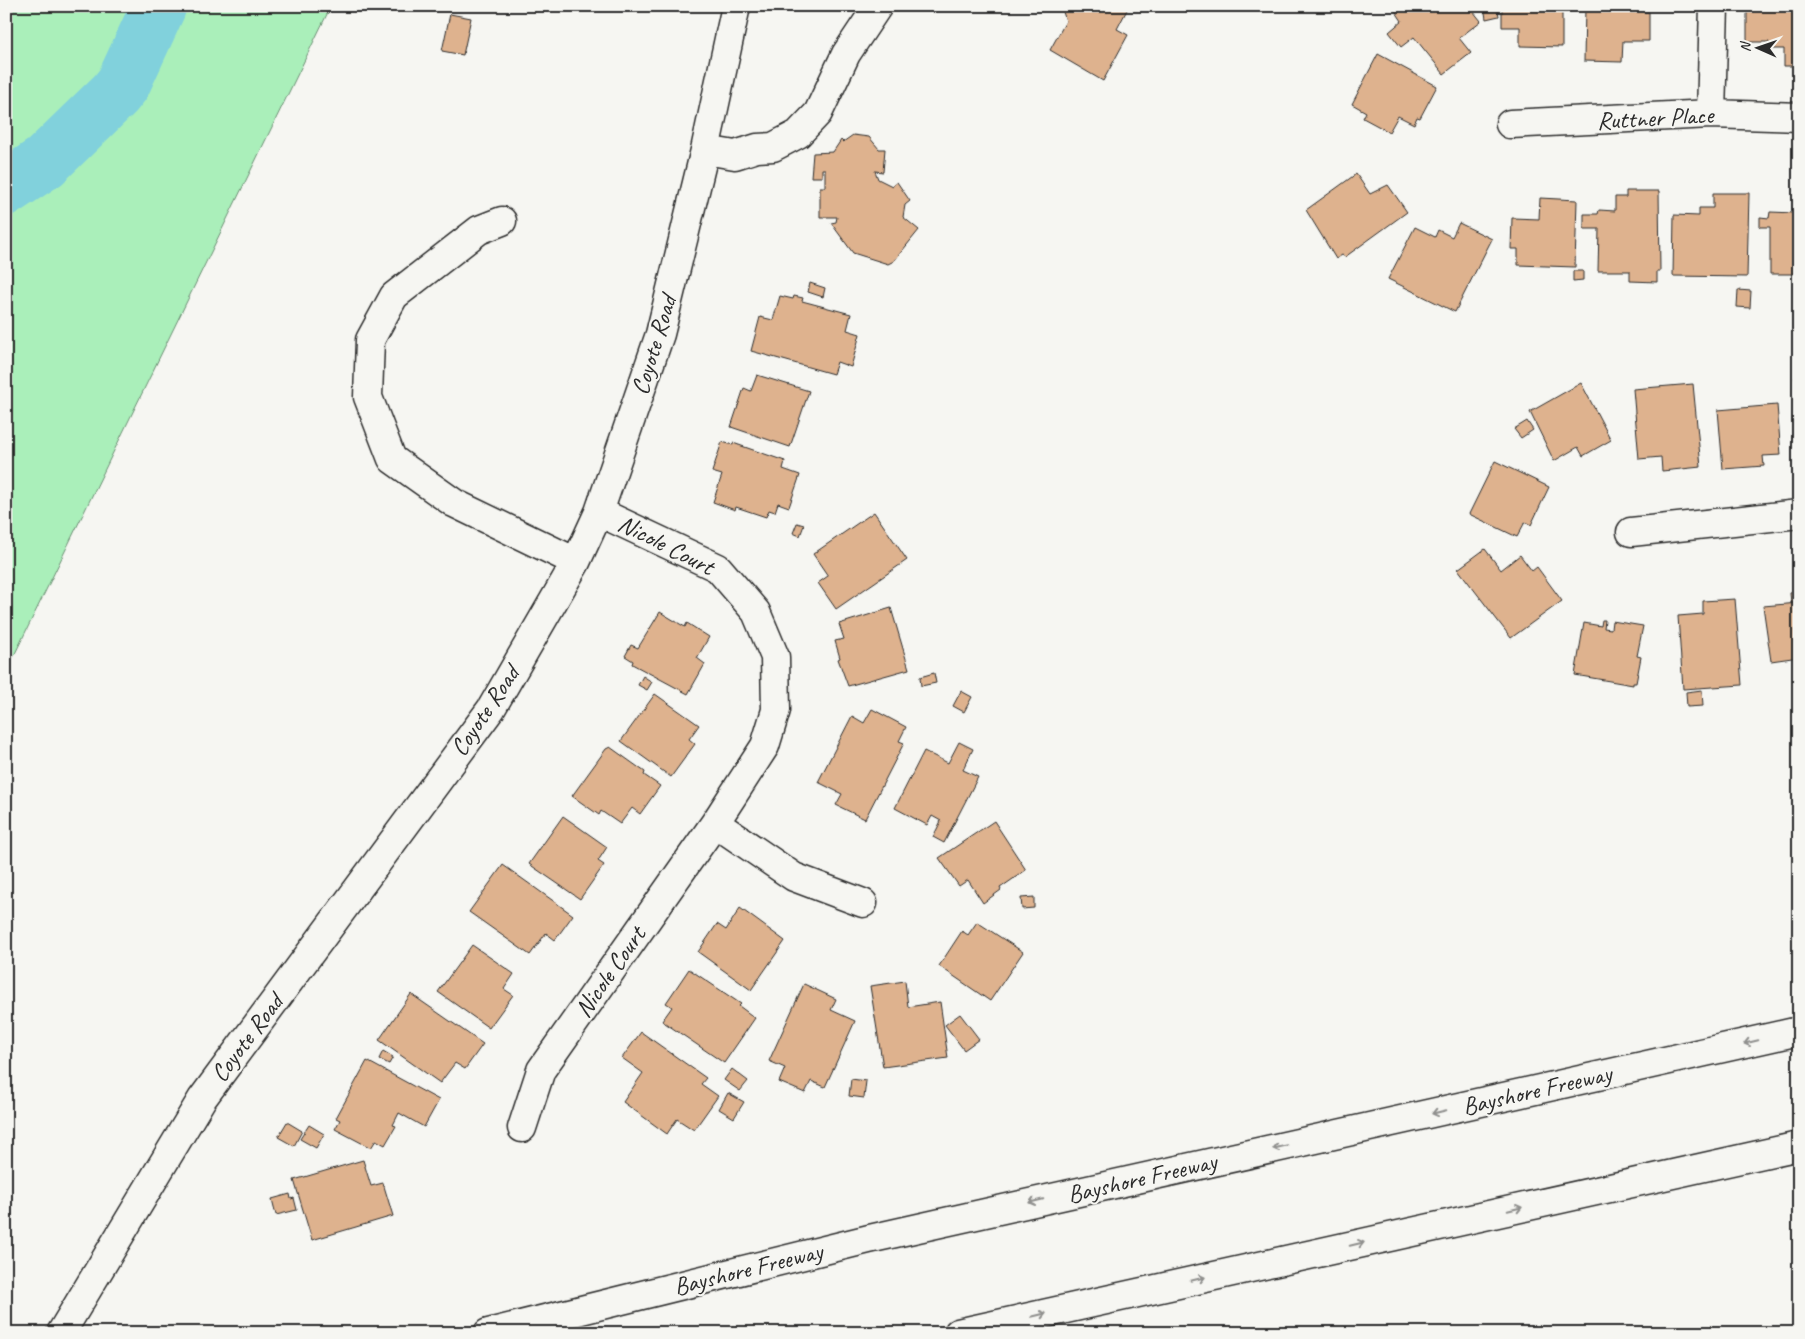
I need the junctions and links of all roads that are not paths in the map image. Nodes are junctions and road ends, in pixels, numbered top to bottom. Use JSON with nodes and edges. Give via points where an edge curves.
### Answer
{"nodes":[{"id":1,"x":736,"y":6,"type":"edge"},
{"id":2,"x":878,"y":6,"type":"edge"},
{"id":3,"x":1714,"y":6,"type":"edge"},
{"id":4,"x":1711,"y":114,"type":"junction"},
{"id":5,"x":1799,"y":116,"type":"edge"},
{"id":6,"x":1510,"y":124,"type":"dead end"},
{"id":7,"x":705,"y":150,"type":"junction"},
{"id":8,"x":502,"y":221,"type":"dead end"},
{"id":9,"x":599,"y":512,"type":"junction"},
{"id":10,"x":1799,"y":514,"type":"edge"},
{"id":11,"x":1631,"y":532,"type":"dead end"},
{"id":12,"x":576,"y":562,"type":"junction"},
{"id":13,"x":715,"y":823,"type":"junction"},
{"id":14,"x":863,"y":903,"type":"dead end"},
{"id":15,"x":1799,"y":1032,"type":"edge"},
{"id":16,"x":522,"y":1128,"type":"dead end"},
{"id":17,"x":1799,"y":1146,"type":"edge"},
{"id":18,"x":61,"y":1333,"type":"edge"},
{"id":19,"x":488,"y":1333,"type":"edge"},
{"id":20,"x":958,"y":1333,"type":"edge"}],
"edges":[{"from":1,"to":7,"type":"main road","name":"Coyote Road"},
{"from":2,"to":7,"type":"main road","via":[[846,54],[818,113],[798,134],[773,147],[735,155]]},
{"from":3,"to":4,"type":"main road"},
{"from":4,"to":5,"type":"main road","name":"Ruttner Place"},
{"from":4,"to":6,"type":"main road","name":"Ruttner Place"},
{"from":7,"to":9,"type":"main road","name":"Coyote Road","via":[[660,334]]},
{"from":8,"to":12,"type":"main road","via":[[478,230],[394,296],[370,340],[368,397],[392,459],[454,503]]},
{"from":9,"to":12,"type":"main road","name":"Coyote Road"},
{"from":9,"to":13,"type":"main road","name":"Nicole Court","via":[[718,568],[756,612],[775,657],[776,710],[765,746]]},
{"from":10,"to":11,"type":"main road"},
{"from":12,"to":18,"type":"main road","name":"Coyote Road","via":[[491,709],[202,1099]]},
{"from":13,"to":14,"type":"main road","via":[[794,877]]},
{"from":13,"to":16,"type":"main road","name":"Nicole Court","via":[[541,1070]]},
{"from":15,"to":19,"type":"main road","name":"Bayshore Freeway","one_way":true,"via":[[869,1238]]},
{"from":20,"to":17,"type":"main road","one_way":true}]}
